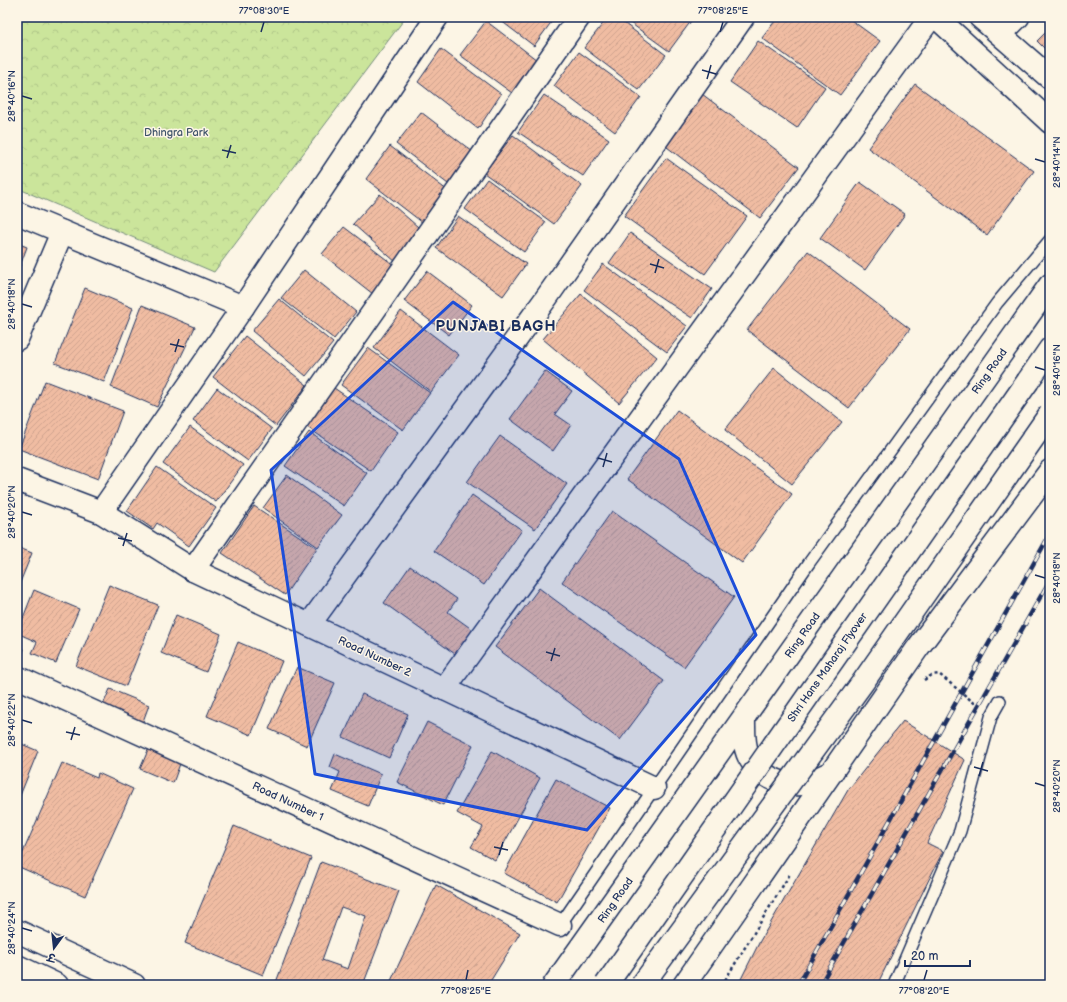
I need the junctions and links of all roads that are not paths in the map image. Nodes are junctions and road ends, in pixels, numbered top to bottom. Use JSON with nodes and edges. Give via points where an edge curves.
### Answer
{"nodes":[{"id":1,"x":437,"y":17,"type":"edge"},
{"id":2,"x":579,"y":17,"type":"edge"},
{"id":3,"x":743,"y":17,"type":"edge"},
{"id":4,"x":931,"y":17,"type":"edge"},
{"id":5,"x":936,"y":17,"type":"edge"},
{"id":6,"x":980,"y":17,"type":"edge"},
{"id":7,"x":1018,"y":17,"type":"edge"},
{"id":8,"x":1001,"y":34,"type":"junction"},
{"id":9,"x":1050,"y":78,"type":"edge"},
{"id":10,"x":1050,"y":122,"type":"edge"},
{"id":11,"x":17,"y":213,"type":"edge"},
{"id":12,"x":62,"y":232,"type":"junction"},
{"id":13,"x":1050,"y":240,"type":"edge"},
{"id":14,"x":1050,"y":285,"type":"edge"},
{"id":15,"x":243,"y":307,"type":"junction"},
{"id":16,"x":19,"y":331,"type":"edge"},
{"id":17,"x":1050,"y":349,"type":"edge"},
{"id":18,"x":1050,"y":414,"type":"edge"},
{"id":19,"x":1050,"y":471,"type":"edge"},
{"id":20,"x":17,"y":480,"type":"edge"},
{"id":21,"x":101,"y":512,"type":"junction"},
{"id":22,"x":193,"y":570,"type":"junction"},
{"id":23,"x":309,"y":625,"type":"junction"},
{"id":24,"x":17,"y":677,"type":"edge"},
{"id":25,"x":444,"y":688,"type":"junction"},
{"id":26,"x":1000,"y":701,"type":"dead end"},
{"id":27,"x":744,"y":718,"type":"junction"},
{"id":28,"x":832,"y":772,"type":"junction"},
{"id":29,"x":654,"y":788,"type":"junction"},
{"id":30,"x":560,"y":926,"type":"joint"},
{"id":31,"x":17,"y":931,"type":"edge"},
{"id":32,"x":17,"y":966,"type":"edge"},
{"id":33,"x":57,"y":985,"type":"edge"},
{"id":34,"x":134,"y":985,"type":"edge"},
{"id":35,"x":554,"y":985,"type":"edge"},
{"id":36,"x":606,"y":985,"type":"edge"},
{"id":37,"x":642,"y":985,"type":"edge"},
{"id":38,"x":684,"y":985,"type":"edge"},
{"id":39,"x":894,"y":985,"type":"edge"}],
"edges":[{"from":1,"to":15,"type":"street"},
{"from":2,"to":22,"type":"street"},
{"from":3,"to":23,"type":"street","via":[[547,296]]},
{"from":4,"to":25,"type":"street"},
{"from":5,"to":10,"type":"street"},
{"from":6,"to":8,"type":"street"},
{"from":7,"to":8,"type":"street"},
{"from":8,"to":9,"type":"street"},
{"from":11,"to":12,"type":"street"},
{"from":12,"to":15,"type":"street"},
{"from":12,"to":16,"type":"street"},
{"from":13,"to":29,"type":"lane","via":[[997,303],[813,557]]},
{"from":14,"to":27,"type":"street","name":"Ring Road"},
{"from":15,"to":21,"type":"street"},
{"from":17,"to":36,"type":"street","name":"Shri Hans Maharaj Flyover","bridge":true},
{"from":18,"to":37,"type":"street","bridge":true,"via":[[862,682]]},
{"from":19,"to":28,"type":"street","via":[[916,649]]},
{"from":20,"to":21,"type":"street","name":"Road Number 2"},
{"from":21,"to":22,"type":"street","name":"Road Number 2"},
{"from":22,"to":23,"type":"street","name":"Road Number 2"},
{"from":23,"to":25,"type":"street","name":"Road Number 2"},
{"from":24,"to":30,"type":"street","name":"Road Number 1"},
{"from":25,"to":29,"type":"street","name":"Road Number 2"},
{"from":26,"to":39,"type":"lane","via":[[991,717],[960,831]]},
{"from":27,"to":28,"type":"street","via":[[744,738],[749,757],[758,769],[772,779],[786,784],[802,784]]},
{"from":27,"to":35,"type":"street","name":"Ring Road"},
{"from":28,"to":38,"type":"street"},
{"from":29,"to":30,"type":"lane"},
{"from":31,"to":34,"type":"street"},
{"from":32,"to":33,"type":"street"}]}
